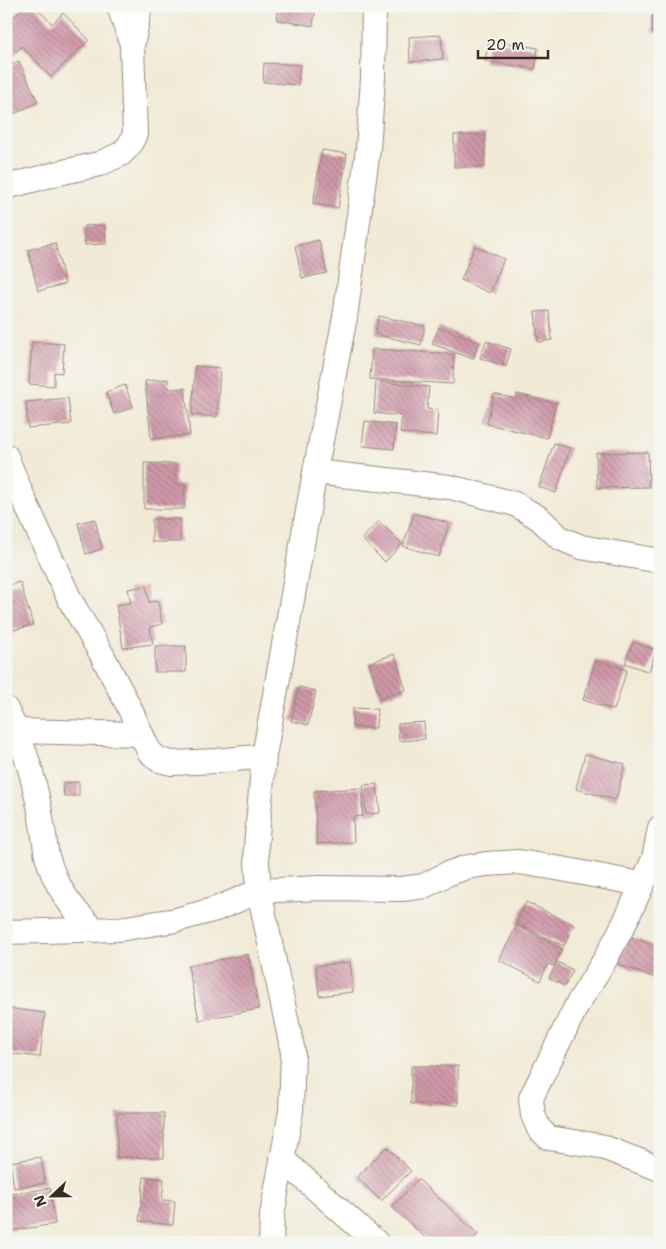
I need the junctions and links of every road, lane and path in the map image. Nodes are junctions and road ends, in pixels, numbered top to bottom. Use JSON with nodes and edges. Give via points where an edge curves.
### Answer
{"nodes":[{"id":1,"x":119,"y":6,"type":"edge"},
{"id":2,"x":140,"y":6,"type":"edge"},
{"id":3,"x":374,"y":6,"type":"edge"},
{"id":4,"x":132,"y":46,"type":"junction"},
{"id":5,"x":6,"y":188,"type":"edge"},
{"id":6,"x":6,"y":456,"type":"edge"},
{"id":7,"x":315,"y":472,"type":"junction"},
{"id":8,"x":660,"y":561,"type":"edge"},
{"id":9,"x":6,"y":708,"type":"edge"},
{"id":10,"x":17,"y":731,"type":"junction"},
{"id":11,"x":140,"y":734,"type":"junction"},
{"id":12,"x":264,"y":756,"type":"junction"},
{"id":13,"x":660,"y":828,"type":"edge"},
{"id":14,"x":641,"y":884,"type":"junction"},
{"id":15,"x":259,"y":891,"type":"junction"},
{"id":16,"x":95,"y":930,"type":"junction"},
{"id":17,"x":6,"y":932,"type":"edge"},
{"id":18,"x":282,"y":1160,"type":"junction"},
{"id":19,"x":660,"y":1169,"type":"edge"},
{"id":20,"x":271,"y":1243,"type":"edge"},
{"id":21,"x":376,"y":1243,"type":"edge"}],
"edges":[{"from":1,"to":4,"type":"street"},
{"from":2,"to":4,"type":"street"},
{"from":3,"to":7,"type":"street","via":[[368,148],[345,317]]},
{"from":4,"to":5,"type":"street","via":[[136,134],[129,146],[121,154],[99,164]]},
{"from":6,"to":11,"type":"street","via":[[70,600],[101,653]]},
{"from":7,"to":8,"type":"street","via":[[450,487],[515,504],[539,518],[560,538],[581,547]]},
{"from":7,"to":12,"type":"street"},
{"from":9,"to":10,"type":"street"},
{"from":10,"to":11,"type":"street"},
{"from":10,"to":16,"type":"street","via":[[32,774],[52,871],[60,890],[80,917]]},
{"from":11,"to":12,"type":"street","via":[[149,751],[159,760],[172,763]]},
{"from":12,"to":15,"type":"street","via":[[256,847]]},
{"from":13,"to":14,"type":"street","via":[[654,859]]},
{"from":14,"to":15,"type":"street","via":[[518,862],[467,867],[424,886],[402,889]]},
{"from":14,"to":19,"type":"street","via":[[624,924],[577,1006],[531,1098],[539,1128],[549,1138],[600,1146]]},
{"from":15,"to":16,"type":"street","via":[[216,909],[176,920]]},
{"from":15,"to":18,"type":"street","via":[[293,1052],[291,1111]]},
{"from":16,"to":17,"type":"street"},
{"from":18,"to":20,"type":"street","via":[[272,1215]]},
{"from":18,"to":21,"type":"street"}]}
